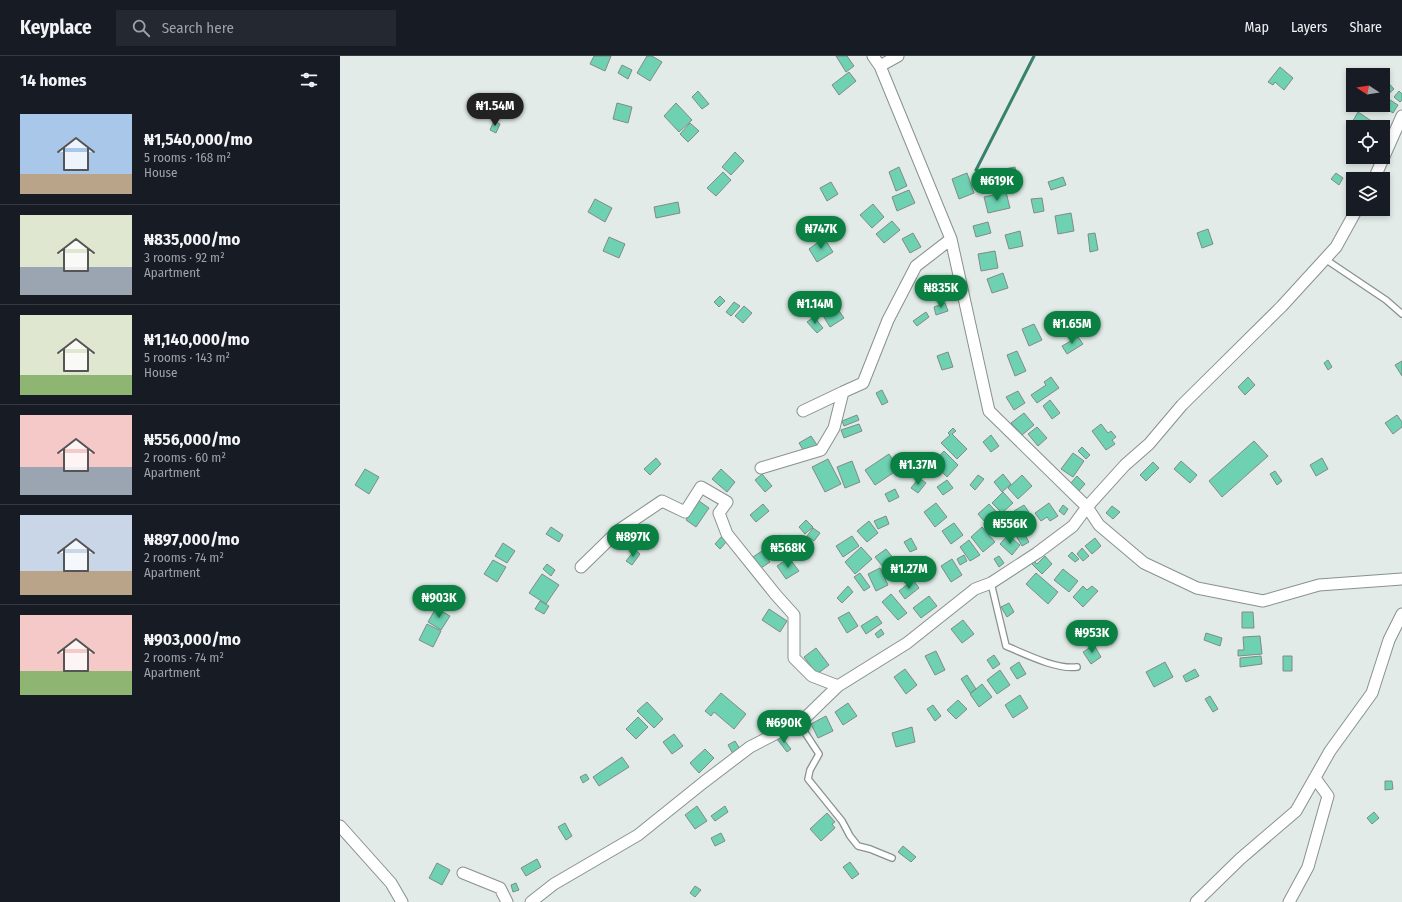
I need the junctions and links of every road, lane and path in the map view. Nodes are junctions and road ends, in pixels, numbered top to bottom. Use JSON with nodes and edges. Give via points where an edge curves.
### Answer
{"nodes":[{"id":1,"x":873,"y":56,"type":"edge"},
{"id":2,"x":898,"y":56,"type":"edge"},
{"id":3,"x":880,"y":66,"type":"junction"},
{"id":4,"x":1402,"y":116,"type":"edge"},
{"id":5,"x":1377,"y":172,"type":"edge"},
{"id":6,"x":1353,"y":216,"type":"edge"},
{"id":7,"x":951,"y":239,"type":"junction"},
{"id":8,"x":1325,"y":259,"type":"junction"},
{"id":9,"x":1402,"y":314,"type":"edge"},
{"id":10,"x":843,"y":392,"type":"junction"},
{"id":11,"x":803,"y":411,"type":"dead end"},
{"id":12,"x":761,"y":468,"type":"dead end"},
{"id":13,"x":1087,"y":507,"type":"junction"},
{"id":14,"x":581,"y":567,"type":"dead end"},
{"id":15,"x":1402,"y":579,"type":"edge"},
{"id":16,"x":991,"y":583,"type":"junction"},
{"id":17,"x":1402,"y":614,"type":"edge"},
{"id":18,"x":1077,"y":667,"type":"dead end"},
{"id":19,"x":838,"y":686,"type":"junction"},
{"id":20,"x":798,"y":722,"type":"junction"},
{"id":21,"x":1315,"y":778,"type":"junction"},
{"id":22,"x":340,"y":826,"type":"edge"},
{"id":23,"x":892,"y":858,"type":"dead end"},
{"id":24,"x":463,"y":873,"type":"dead end"},
{"id":25,"x":402,"y":902,"type":"edge"},
{"id":26,"x":507,"y":902,"type":"edge"},
{"id":27,"x":531,"y":902,"type":"edge"},
{"id":28,"x":1196,"y":902,"type":"edge"},
{"id":29,"x":1289,"y":902,"type":"edge"}],
"edges":[{"from":1,"to":3,"type":"street"},
{"from":2,"to":3,"type":"street"},
{"from":3,"to":7,"type":"street"},
{"from":4,"to":5,"type":"street"},
{"from":6,"to":8,"type":"street","via":[[1336,247]]},
{"from":7,"to":10,"type":"street","via":[[916,266],[888,320],[863,383]]},
{"from":7,"to":13,"type":"street","via":[[989,411]]},
{"from":8,"to":9,"type":"lane","via":[[1386,300]]},
{"from":8,"to":13,"type":"street","via":[[1282,306],[1182,405],[1149,444]]},
{"from":10,"to":11,"type":"street"},
{"from":10,"to":12,"type":"street","via":[[834,428],[821,450]]},
{"from":13,"to":15,"type":"street","via":[[1099,525],[1144,563],[1197,588],[1263,601],[1319,585]]},
{"from":13,"to":16,"type":"street","via":[[1073,526]]},
{"from":14,"to":19,"type":"street","via":[[619,530],[662,502],[685,512],[702,487],[727,502],[719,513],[726,534],[794,615],[794,658],[812,676]]},
{"from":16,"to":18,"type":"lane","via":[[1006,646],[1040,660],[1071,668]]},
{"from":16,"to":19,"type":"street","via":[[975,589],[907,643]]},
{"from":17,"to":21,"type":"street","via":[[1389,640],[1372,693],[1330,751]]},
{"from":19,"to":20,"type":"street"},
{"from":20,"to":23,"type":"lane","via":[[819,754],[808,779],[842,821],[858,846],[870,848]]},
{"from":20,"to":27,"type":"street","via":[[750,747],[638,835],[554,884]]},
{"from":21,"to":28,"type":"street","via":[[1296,811],[1240,859]]},
{"from":21,"to":29,"type":"street","via":[[1328,796],[1308,867]]},
{"from":22,"to":25,"type":"street","via":[[391,883]]},
{"from":24,"to":26,"type":"street","via":[[500,888]]}]}
